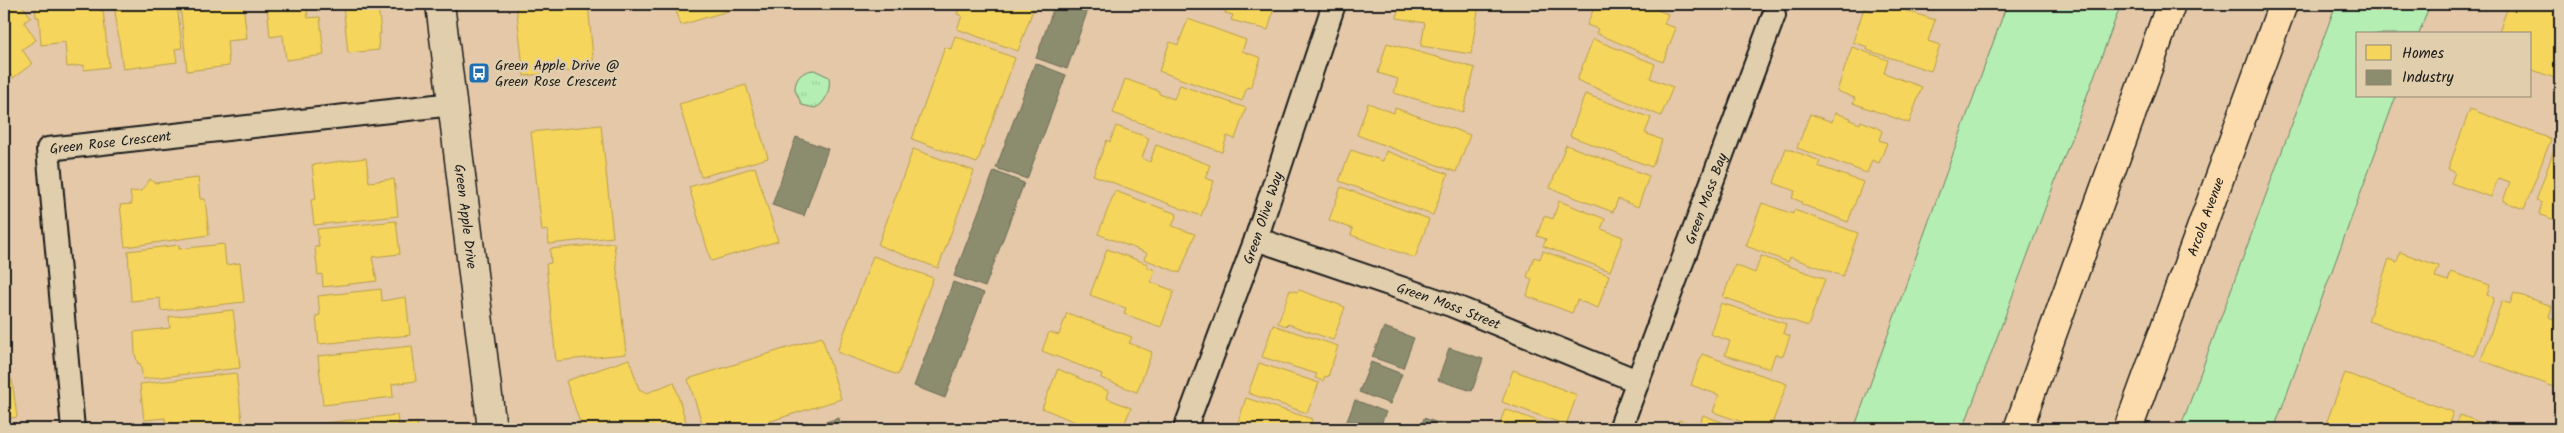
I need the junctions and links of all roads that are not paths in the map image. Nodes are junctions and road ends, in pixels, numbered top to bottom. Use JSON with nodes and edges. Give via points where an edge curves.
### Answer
{"nodes":[{"id":1,"x":440,"y":4,"type":"edge"},
{"id":2,"x":1334,"y":4,"type":"edge"},
{"id":3,"x":2171,"y":4,"type":"edge"},
{"id":4,"x":2283,"y":4,"type":"edge"},
{"id":5,"x":1774,"y":15,"type":"dead end"},
{"id":6,"x":453,"y":104,"type":"junction"},
{"id":7,"x":1256,"y":239,"type":"junction"},
{"id":8,"x":1637,"y":381,"type":"junction"},
{"id":9,"x":73,"y":429,"type":"edge"},
{"id":10,"x":492,"y":429,"type":"edge"},
{"id":11,"x":1185,"y":429,"type":"edge"},
{"id":12,"x":1620,"y":429,"type":"edge"},
{"id":13,"x":2018,"y":429,"type":"edge"},
{"id":14,"x":2128,"y":429,"type":"edge"}],
"edges":[{"from":1,"to":6,"type":"street","name":"Green Apple Drive"},
{"from":2,"to":7,"type":"street","name":"Green Olive Way"},
{"from":3,"to":13,"type":"main road"},
{"from":4,"to":14,"type":"main road","name":"Arcola Avenue"},
{"from":5,"to":8,"type":"street","name":"Green Moss Bay"},
{"from":6,"to":9,"type":"street","name":"Green Rose Crescent","via":[[48,149]]},
{"from":6,"to":10,"type":"street","name":"Green Apple Drive"},
{"from":7,"to":8,"type":"street","name":"Green Moss Street","via":[[1451,305]]},
{"from":7,"to":11,"type":"street","name":"Green Olive Way"},
{"from":8,"to":12,"type":"street","name":"Green Moss Bay"}]}
